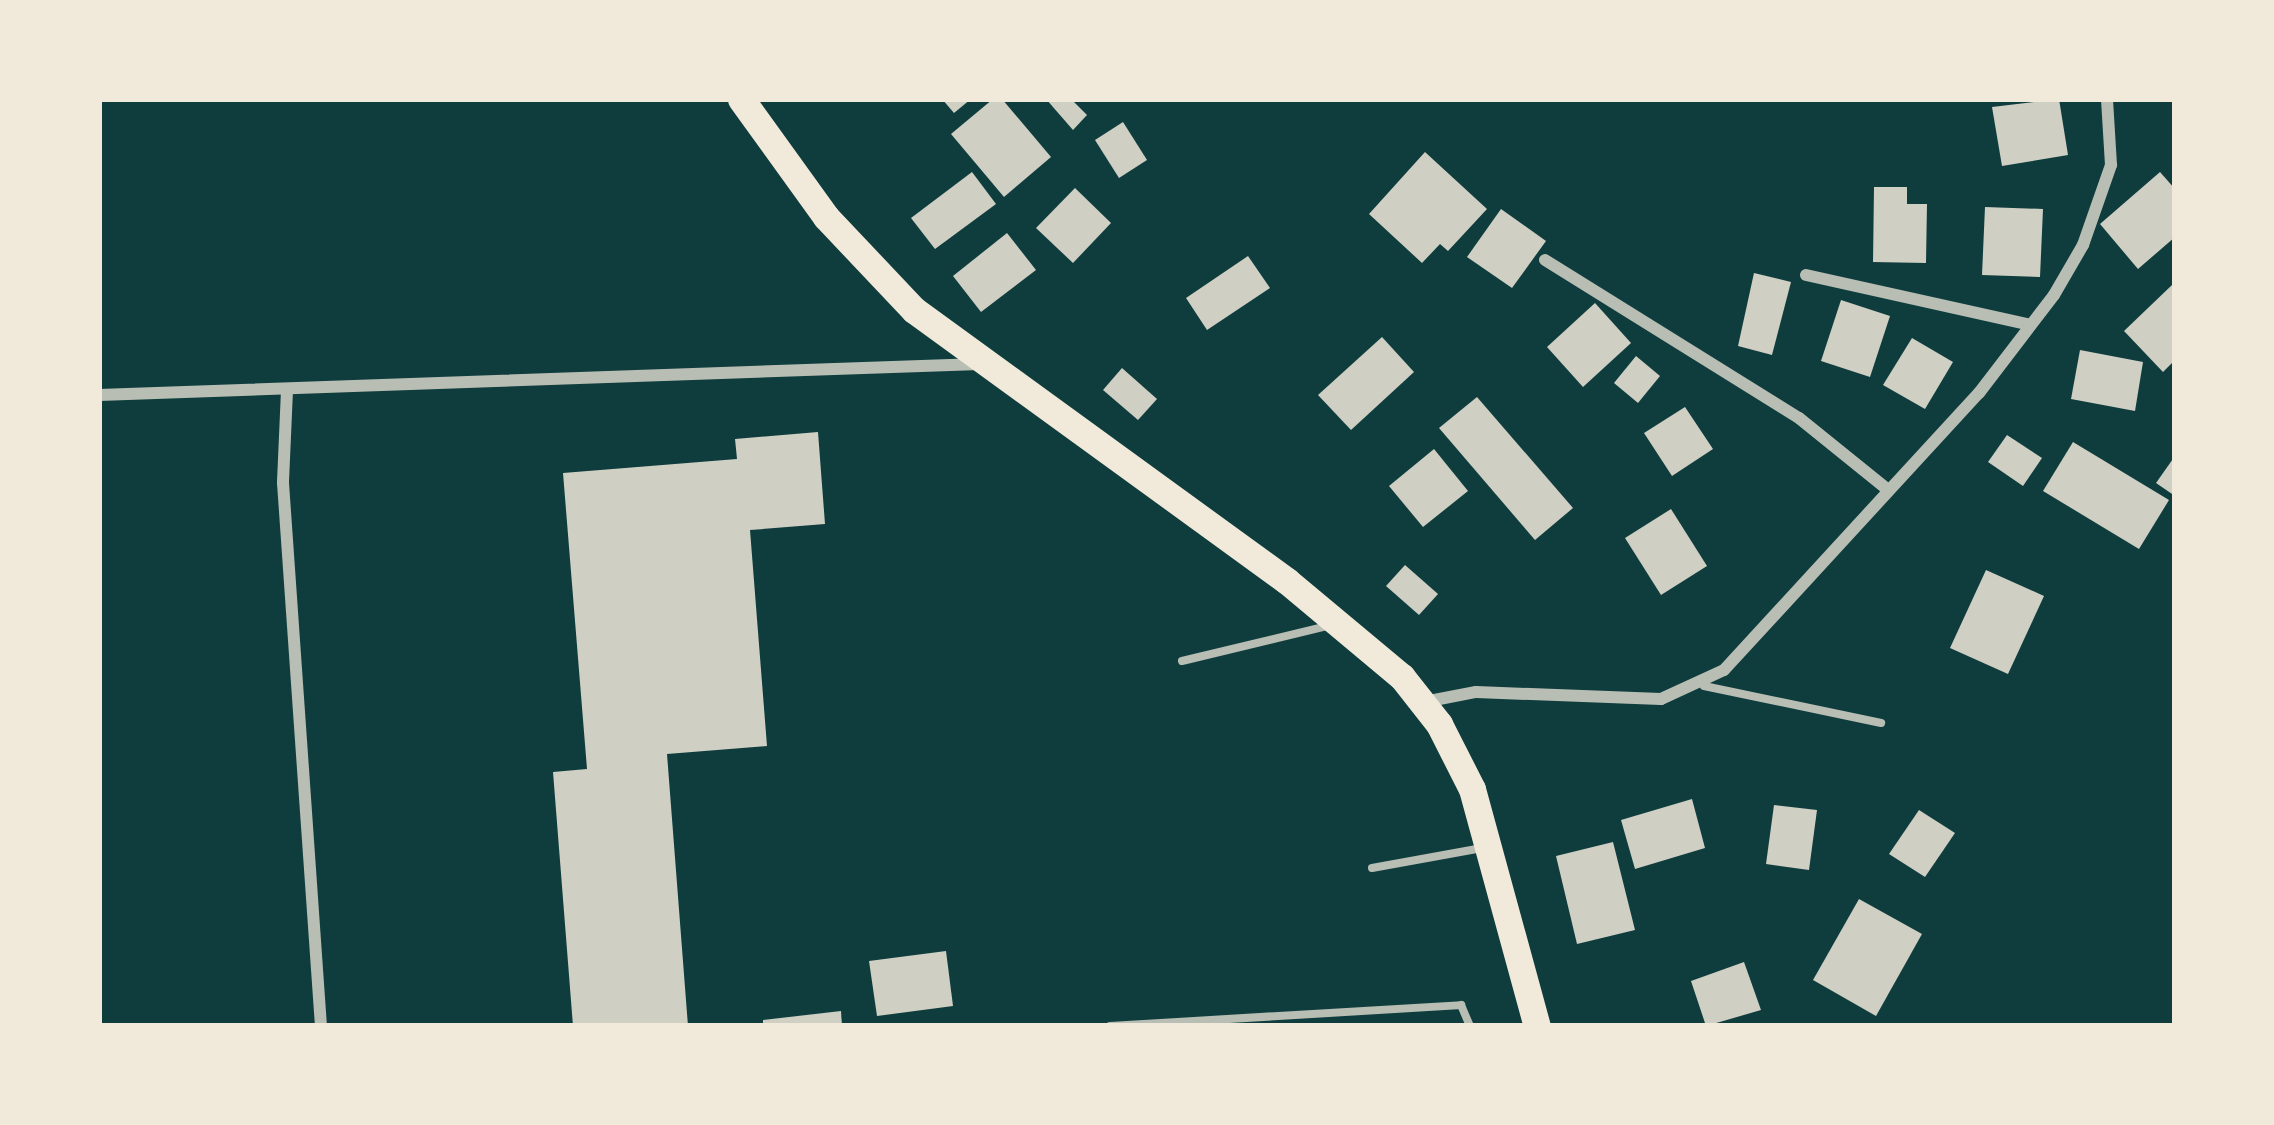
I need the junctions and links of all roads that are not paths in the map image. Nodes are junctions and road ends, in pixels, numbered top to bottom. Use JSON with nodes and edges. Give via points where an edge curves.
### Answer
{"nodes":[{"id":1,"x":741,"y":99,"type":"edge"},
{"id":2,"x":2108,"y":99,"type":"edge"},
{"id":3,"x":1545,"y":260,"type":"dead end"},
{"id":4,"x":1806,"y":275,"type":"dead end"},
{"id":5,"x":2031,"y":325,"type":"junction"},
{"id":6,"x":981,"y":364,"type":"junction"},
{"id":7,"x":287,"y":391,"type":"junction"},
{"id":8,"x":99,"y":395,"type":"edge"},
{"id":9,"x":1887,"y":488,"type":"junction"},
{"id":10,"x":1341,"y":623,"type":"junction"},
{"id":11,"x":1182,"y":661,"type":"dead end"},
{"id":12,"x":1703,"y":686,"type":"junction"},
{"id":13,"x":1423,"y":702,"type":"junction"},
{"id":14,"x":1881,"y":723,"type":"dead end"},
{"id":15,"x":1489,"y":846,"type":"junction"},
{"id":16,"x":1372,"y":868,"type":"dead end"},
{"id":17,"x":321,"y":1026,"type":"edge"},
{"id":18,"x":1110,"y":1026,"type":"edge"},
{"id":19,"x":1470,"y":1026,"type":"edge"},
{"id":20,"x":1537,"y":1026,"type":"edge"}],
"edges":[{"from":1,"to":6,"type":"main road","via":[[853,250]]},
{"from":2,"to":5,"type":"street","via":[[2111,165],[2102,197],[2083,245]]},
{"from":3,"to":9,"type":"street","via":[[1799,418]]},
{"from":4,"to":5,"type":"street"},
{"from":5,"to":9,"type":"street"},
{"from":6,"to":7,"type":"street"},
{"from":6,"to":10,"type":"main road"},
{"from":7,"to":8,"type":"street"},
{"from":7,"to":17,"type":"street","via":[[284,501]]},
{"from":9,"to":12,"type":"street","via":[[1759,636]]},
{"from":10,"to":11,"type":"lane"},
{"from":10,"to":13,"type":"main road"},
{"from":12,"to":13,"type":"street","via":[[1623,701],[1476,692]]},
{"from":12,"to":14,"type":"lane"},
{"from":13,"to":15,"type":"main road","via":[[1463,769]]},
{"from":15,"to":16,"type":"lane"},
{"from":15,"to":20,"type":"main road"},
{"from":18,"to":19,"type":"lane","via":[[1461,1005]]}]}
